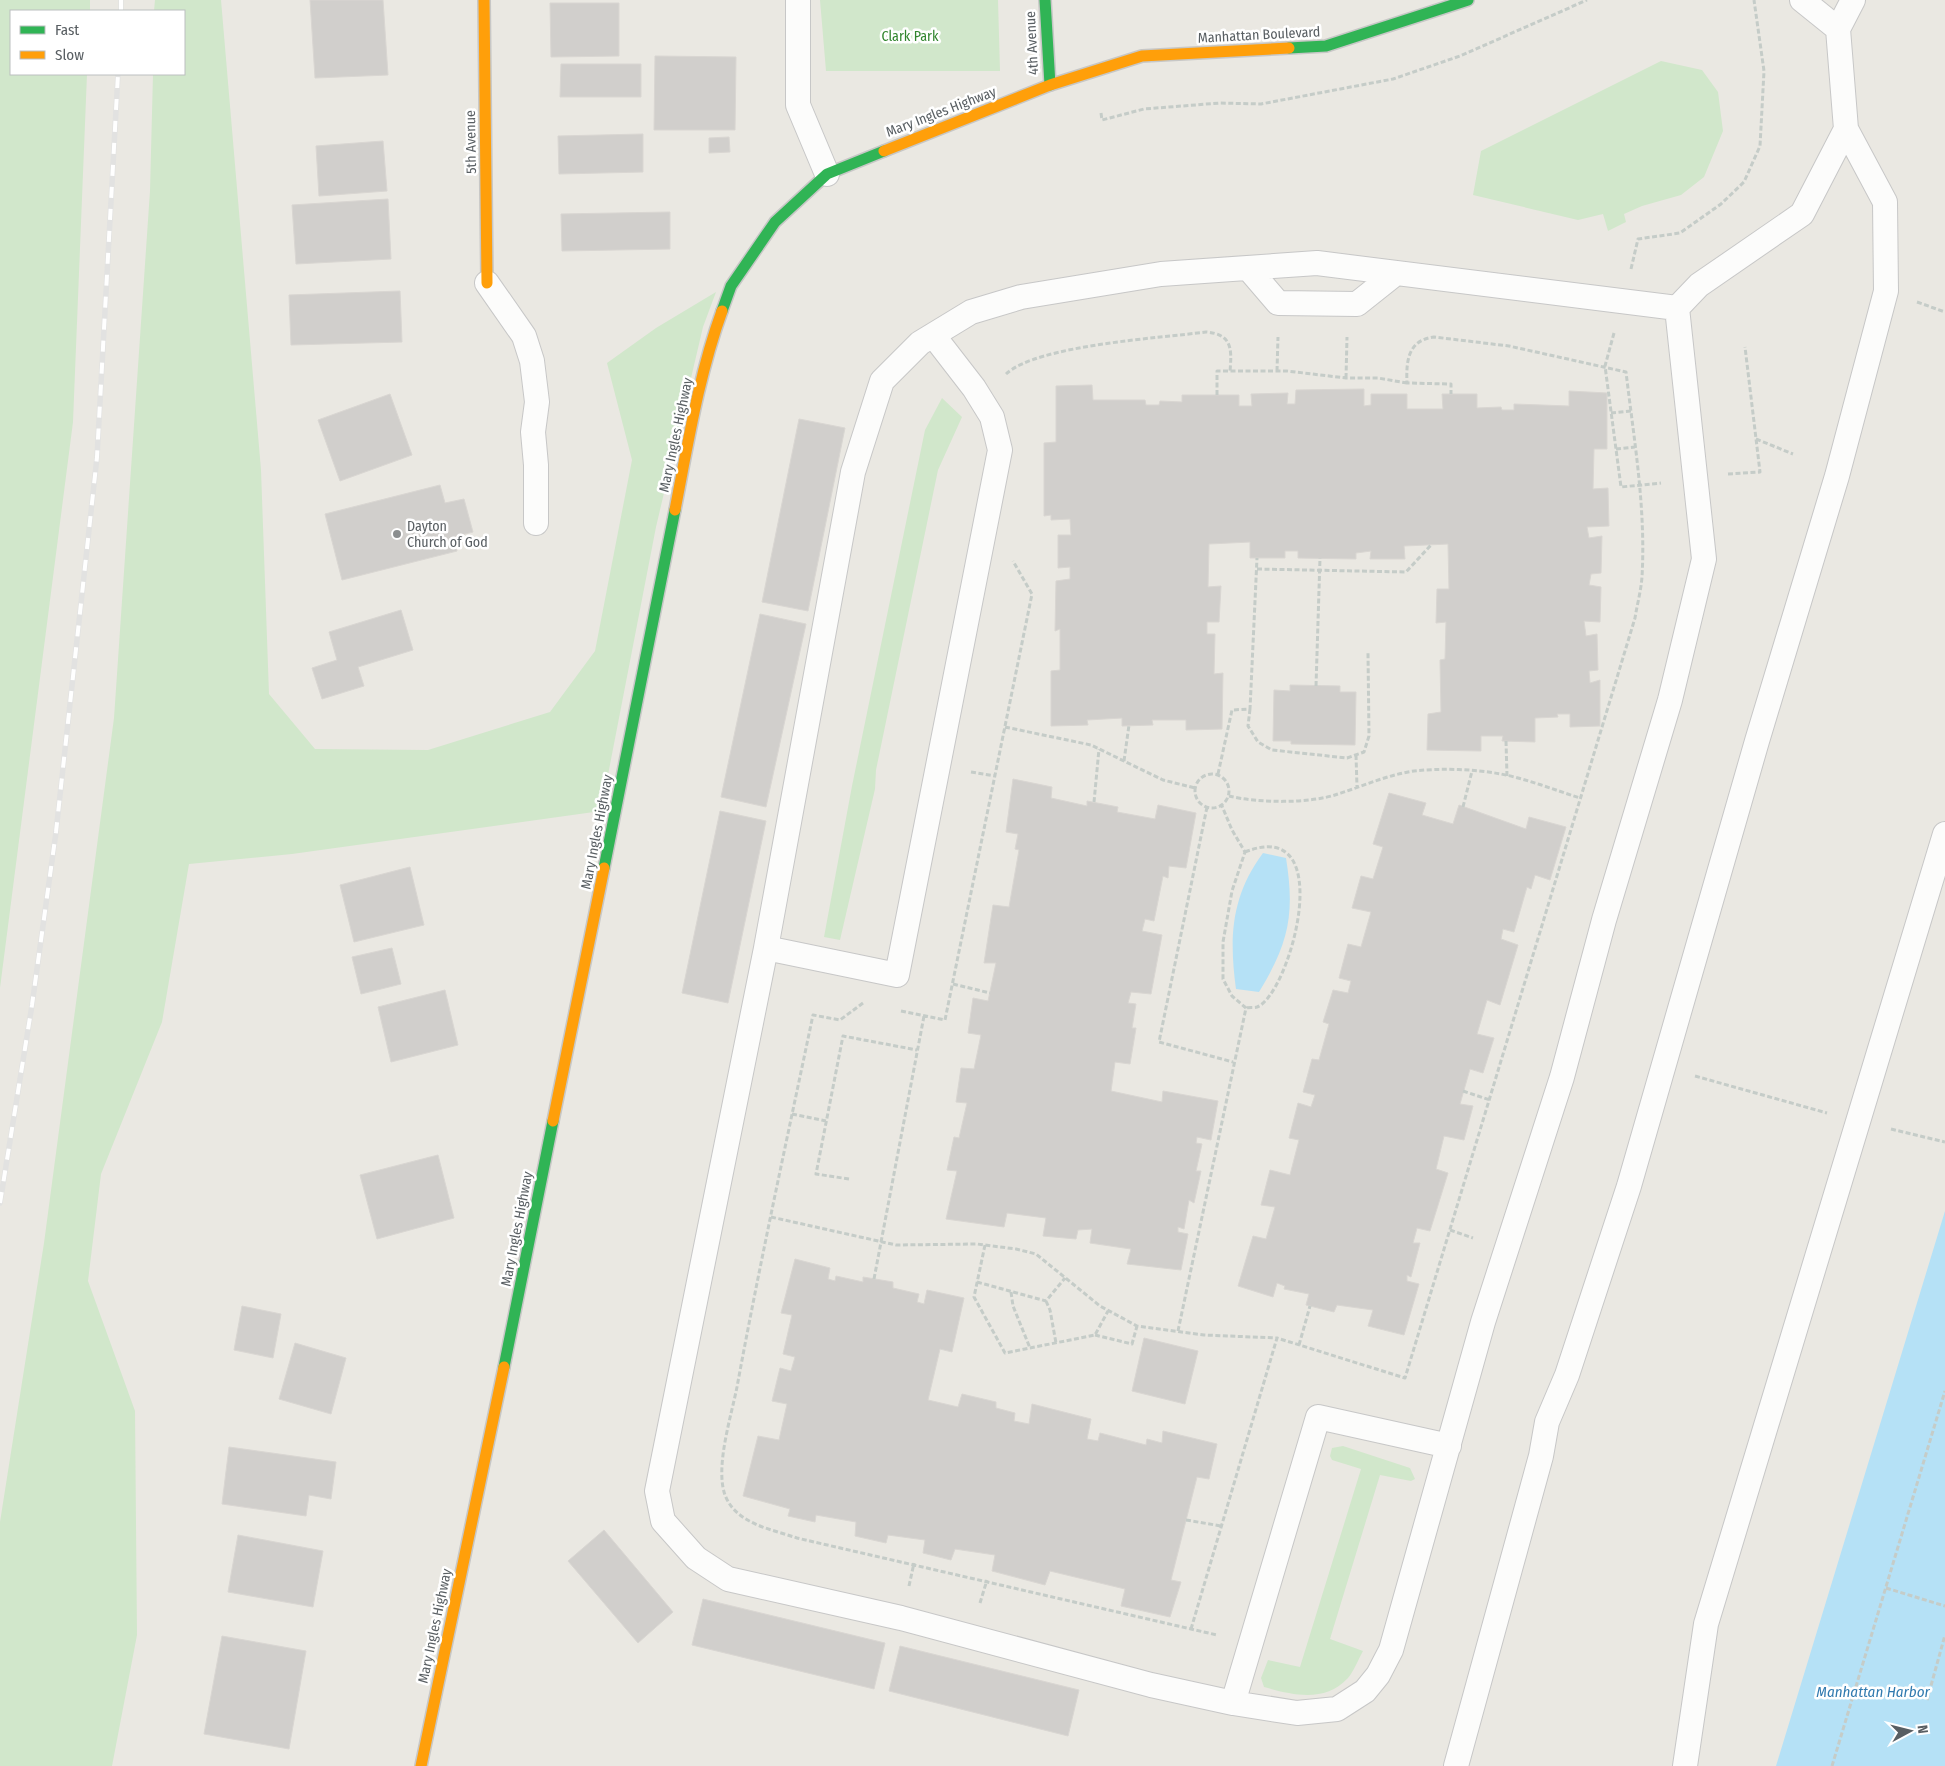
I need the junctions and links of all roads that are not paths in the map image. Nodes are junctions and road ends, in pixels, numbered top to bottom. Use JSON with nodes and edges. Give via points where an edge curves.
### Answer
{"nodes":[{"id":1,"x":484,"y":0,"type":"edge"},
{"id":2,"x":798,"y":0,"type":"edge"},
{"id":3,"x":1045,"y":0,"type":"edge"},
{"id":4,"x":1468,"y":0,"type":"edge"},
{"id":5,"x":1802,"y":0,"type":"edge"},
{"id":6,"x":1853,"y":0,"type":"edge"},
{"id":7,"x":1838,"y":30,"type":"junction"},
{"id":8,"x":1050,"y":85,"type":"junction"},
{"id":9,"x":1846,"y":129,"type":"junction"},
{"id":10,"x":827,"y":174,"type":"junction"},
{"id":11,"x":1248,"y":268,"type":"junction"},
{"id":12,"x":1396,"y":273,"type":"junction"},
{"id":13,"x":487,"y":283,"type":"joint"},
{"id":14,"x":1677,"y":308,"type":"junction"},
{"id":15,"x":933,"y":335,"type":"junction"},
{"id":16,"x":536,"y":523,"type":"dead end"},
{"id":17,"x":1945,"y":834,"type":"edge"},
{"id":18,"x":766,"y":948,"type":"junction"},
{"id":19,"x":1449,"y":1446,"type":"junction"},
{"id":20,"x":1233,"y":1703,"type":"junction"},
{"id":21,"x":421,"y":1766,"type":"edge"},
{"id":22,"x":1456,"y":1766,"type":"edge"},
{"id":23,"x":1685,"y":1766,"type":"edge"}],
"edges":[{"from":1,"to":13,"type":"street","name":"5th Avenue"},
{"from":2,"to":10,"type":"lane","via":[[798,105]]},
{"from":3,"to":8,"type":"street","name":"4th Avenue"},
{"from":4,"to":8,"type":"street","name":"Manhattan Boulevard","via":[[1326,46],[1142,56]]},
{"from":5,"to":7,"type":"lane"},
{"from":6,"to":7,"type":"lane"},
{"from":7,"to":9,"type":"lane"},
{"from":8,"to":10,"type":"street","name":"Mary Ingles Highway"},
{"from":9,"to":14,"type":"lane","via":[[1802,214],[1699,285]]},
{"from":9,"to":22,"type":"lane","via":[[1885,202],[1886,291],[1837,476],[1630,1186],[1567,1375],[1547,1422],[1541,1456]]},
{"from":10,"to":21,"type":"street","name":"Mary Ingles Highway","via":[[775,222],[731,286],[713,334]]},
{"from":11,"to":12,"type":"lane","via":[[1317,263]]},
{"from":11,"to":12,"type":"lane","via":[[1278,304],[1358,304]]},
{"from":11,"to":15,"type":"lane","via":[[1160,274],[1021,297],[971,312]]},
{"from":12,"to":14,"type":"lane"},
{"from":13,"to":16,"type":"lane","via":[[524,336],[532,360],[537,402],[533,432]]},
{"from":14,"to":19,"type":"lane","via":[[1704,559],[1670,700],[1604,920],[1562,1077],[1483,1322]]},
{"from":15,"to":18,"type":"lane","via":[[920,343],[882,381],[853,472]]},
{"from":15,"to":18,"type":"lane","via":[[992,417],[1000,450],[897,975]]},
{"from":17,"to":23,"type":"lane","via":[[1706,1624]]},
{"from":18,"to":20,"type":"lane","via":[[657,1491],[663,1521],[696,1558],[728,1578],[901,1618],[1151,1685]]},
{"from":19,"to":20,"type":"lane","via":[[1391,1650],[1365,1691],[1337,1709],[1297,1713]]},
{"from":19,"to":20,"type":"lane","via":[[1318,1417]]}]}
